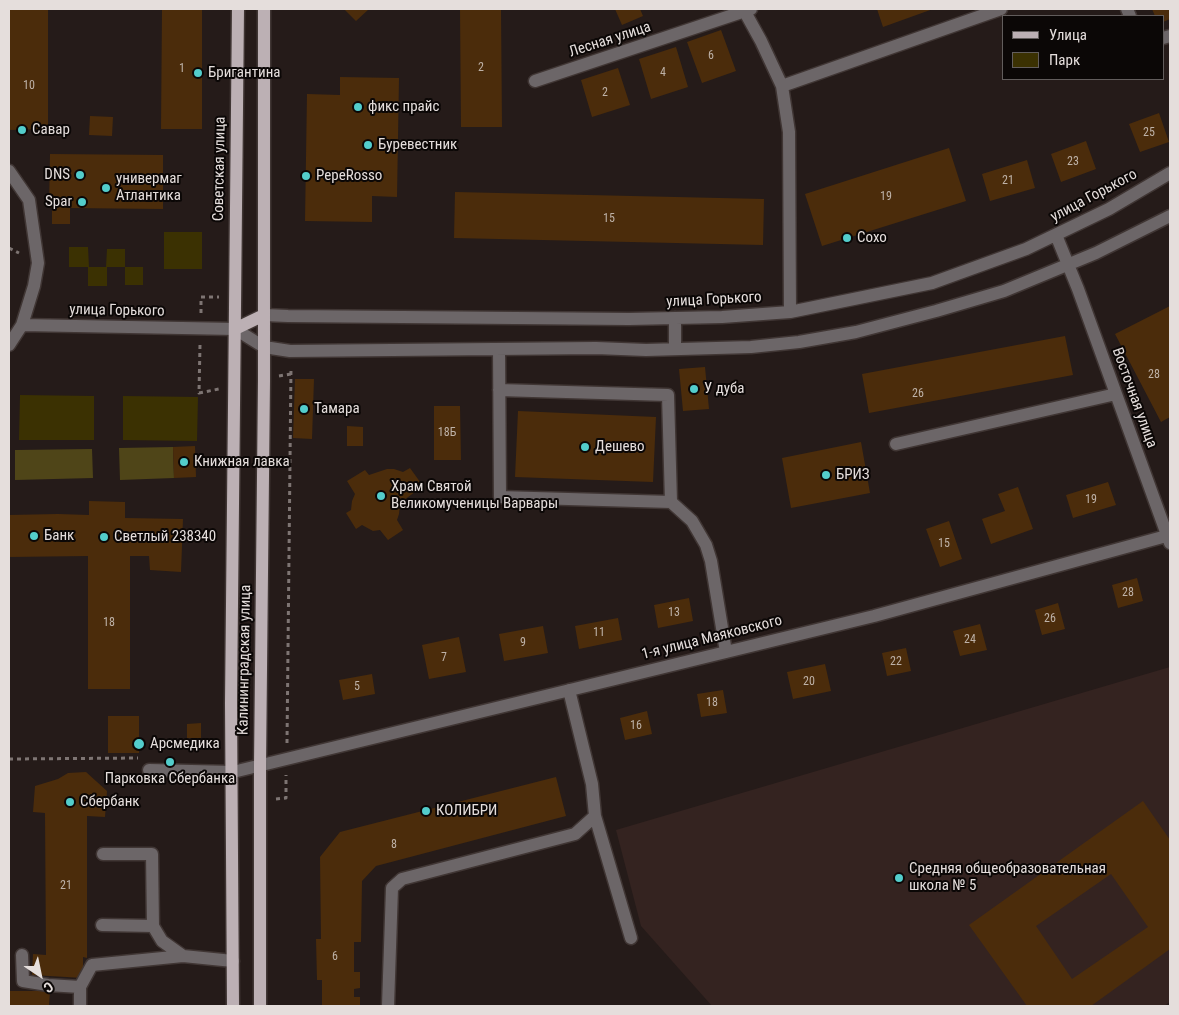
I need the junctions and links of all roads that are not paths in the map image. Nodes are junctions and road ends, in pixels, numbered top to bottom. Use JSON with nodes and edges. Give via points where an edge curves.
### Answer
{"nodes":[{"id":1,"x":238,"y":9,"type":"edge"},
{"id":2,"x":264,"y":9,"type":"edge"},
{"id":3,"x":1001,"y":9,"type":"edge"},
{"id":4,"x":749,"y":11,"type":"edge"},
{"id":5,"x":535,"y":82,"type":"dead end"},
{"id":6,"x":782,"y":86,"type":"junction"},
{"id":7,"x":9,"y":171,"type":"edge"},
{"id":8,"x":1170,"y":173,"type":"edge"},
{"id":9,"x":1170,"y":216,"type":"edge"},
{"id":10,"x":1056,"y":234,"type":"junction"},
{"id":11,"x":1068,"y":264,"type":"junction"},
{"id":12,"x":790,"y":312,"type":"junction"},
{"id":13,"x":264,"y":315,"type":"junction"},
{"id":14,"x":675,"y":318,"type":"junction"},
{"id":15,"x":22,"y":326,"type":"junction"},
{"id":16,"x":235,"y":330,"type":"junction"},
{"id":17,"x":9,"y":345,"type":"edge"},
{"id":18,"x":264,"y":347,"type":"junction"},
{"id":19,"x":499,"y":349,"type":"junction"},
{"id":20,"x":675,"y":349,"type":"junction"},
{"id":21,"x":499,"y":390,"type":"junction"},
{"id":22,"x":1116,"y":394,"type":"junction"},
{"id":23,"x":896,"y":444,"type":"dead end"},
{"id":24,"x":671,"y":502,"type":"junction"},
{"id":25,"x":1169,"y":538,"type":"edge"},
{"id":26,"x":726,"y":652,"type":"junction"},
{"id":27,"x":569,"y":690,"type":"junction"},
{"id":28,"x":260,"y":765,"type":"junction"},
{"id":29,"x":149,"y":770,"type":"road end"},
{"id":30,"x":233,"y":772,"type":"junction"},
{"id":31,"x":595,"y":816,"type":"junction"},
{"id":32,"x":103,"y":854,"type":"dead end"},
{"id":33,"x":102,"y":925,"type":"dead end"},
{"id":34,"x":152,"y":926,"type":"junction"},
{"id":35,"x":631,"y":938,"type":"dead end"},
{"id":36,"x":22,"y":955,"type":"dead end"},
{"id":37,"x":183,"y":956,"type":"junction"},
{"id":38,"x":233,"y":961,"type":"junction"},
{"id":39,"x":80,"y":987,"type":"junction"},
{"id":40,"x":80,"y":1006,"type":"edge"},
{"id":41,"x":233,"y":1006,"type":"edge"},
{"id":42,"x":260,"y":1006,"type":"edge"},
{"id":43,"x":388,"y":1006,"type":"edge"}],
"edges":[{"from":1,"to":16,"type":"main road","name":"Советская улица"},
{"from":2,"to":13,"type":"main road"},
{"from":3,"to":6,"type":"street"},
{"from":4,"to":5,"type":"street","name":"Лесная улица"},
{"from":4,"to":6,"type":"street"},
{"from":6,"to":12,"type":"street","via":[[789,132]]},
{"from":7,"to":15,"type":"street","via":[[29,200],[37,249],[34,286]]},
{"from":8,"to":10,"type":"street","name":"улица Горького","via":[[1109,209]]},
{"from":9,"to":11,"type":"street","name":"улица Горького"},
{"from":10,"to":11,"type":"street","name":"Восточная улица"},
{"from":10,"to":12,"type":"street","name":"улица Горького","via":[[1026,249],[932,284]]},
{"from":11,"to":20,"type":"street","name":"улица Горького","via":[[1004,291],[856,332],[751,347]]},
{"from":11,"to":22,"type":"street","name":"Восточная улица"},
{"from":12,"to":14,"type":"street","name":"улица Горького"},
{"from":13,"to":14,"type":"street","name":"улица Горького"},
{"from":13,"to":16,"type":"main road","name":"улица Горького"},
{"from":13,"to":18,"type":"main road","name":"Калининградская улица"},
{"from":14,"to":20,"type":"street"},
{"from":15,"to":16,"type":"street","name":"улица Горького"},
{"from":15,"to":17,"type":"street"},
{"from":16,"to":18,"type":"street","name":"улица Горького"},
{"from":16,"to":30,"type":"main road","name":"Калининградская улица"},
{"from":18,"to":19,"type":"street","name":"улица Горького","via":[[290,351]]},
{"from":18,"to":28,"type":"main road","name":"Калининградская улица"},
{"from":19,"to":20,"type":"street","name":"улица Горького"},
{"from":19,"to":21,"type":"street"},
{"from":21,"to":24,"type":"street","via":[[668,395]]},
{"from":21,"to":24,"type":"street","via":[[500,497]]},
{"from":22,"to":23,"type":"street"},
{"from":22,"to":25,"type":"street","name":"Восточная улица"},
{"from":24,"to":26,"type":"street","via":[[692,521],[706,545]]},
{"from":25,"to":26,"type":"street","name":"1-я улица Маяковского"},
{"from":26,"to":27,"type":"street","name":"1-я улица Маяковского"},
{"from":27,"to":28,"type":"street","name":"1-я улица Маяковского"},
{"from":27,"to":31,"type":"street","via":[[592,784]]},
{"from":28,"to":30,"type":"street","name":"1-я улица Маяковского"},
{"from":28,"to":42,"type":"main road","name":"Калининградская улица"},
{"from":29,"to":30,"type":"street","name":"1-я улица Маяковского"},
{"from":30,"to":38,"type":"main road","name":"Калининградская улица"},
{"from":31,"to":35,"type":"street"},
{"from":31,"to":43,"type":"street","via":[[575,834],[402,879],[392,888]]},
{"from":32,"to":34,"type":"street","via":[[152,854]]},
{"from":33,"to":34,"type":"street"},
{"from":34,"to":37,"type":"street","via":[[162,941]]},
{"from":36,"to":39,"type":"street","via":[[23,981]]},
{"from":37,"to":38,"type":"street"},
{"from":37,"to":39,"type":"street","via":[[92,965]]},
{"from":38,"to":41,"type":"main road","name":"Калининградская улица"},
{"from":39,"to":40,"type":"street"}]}
